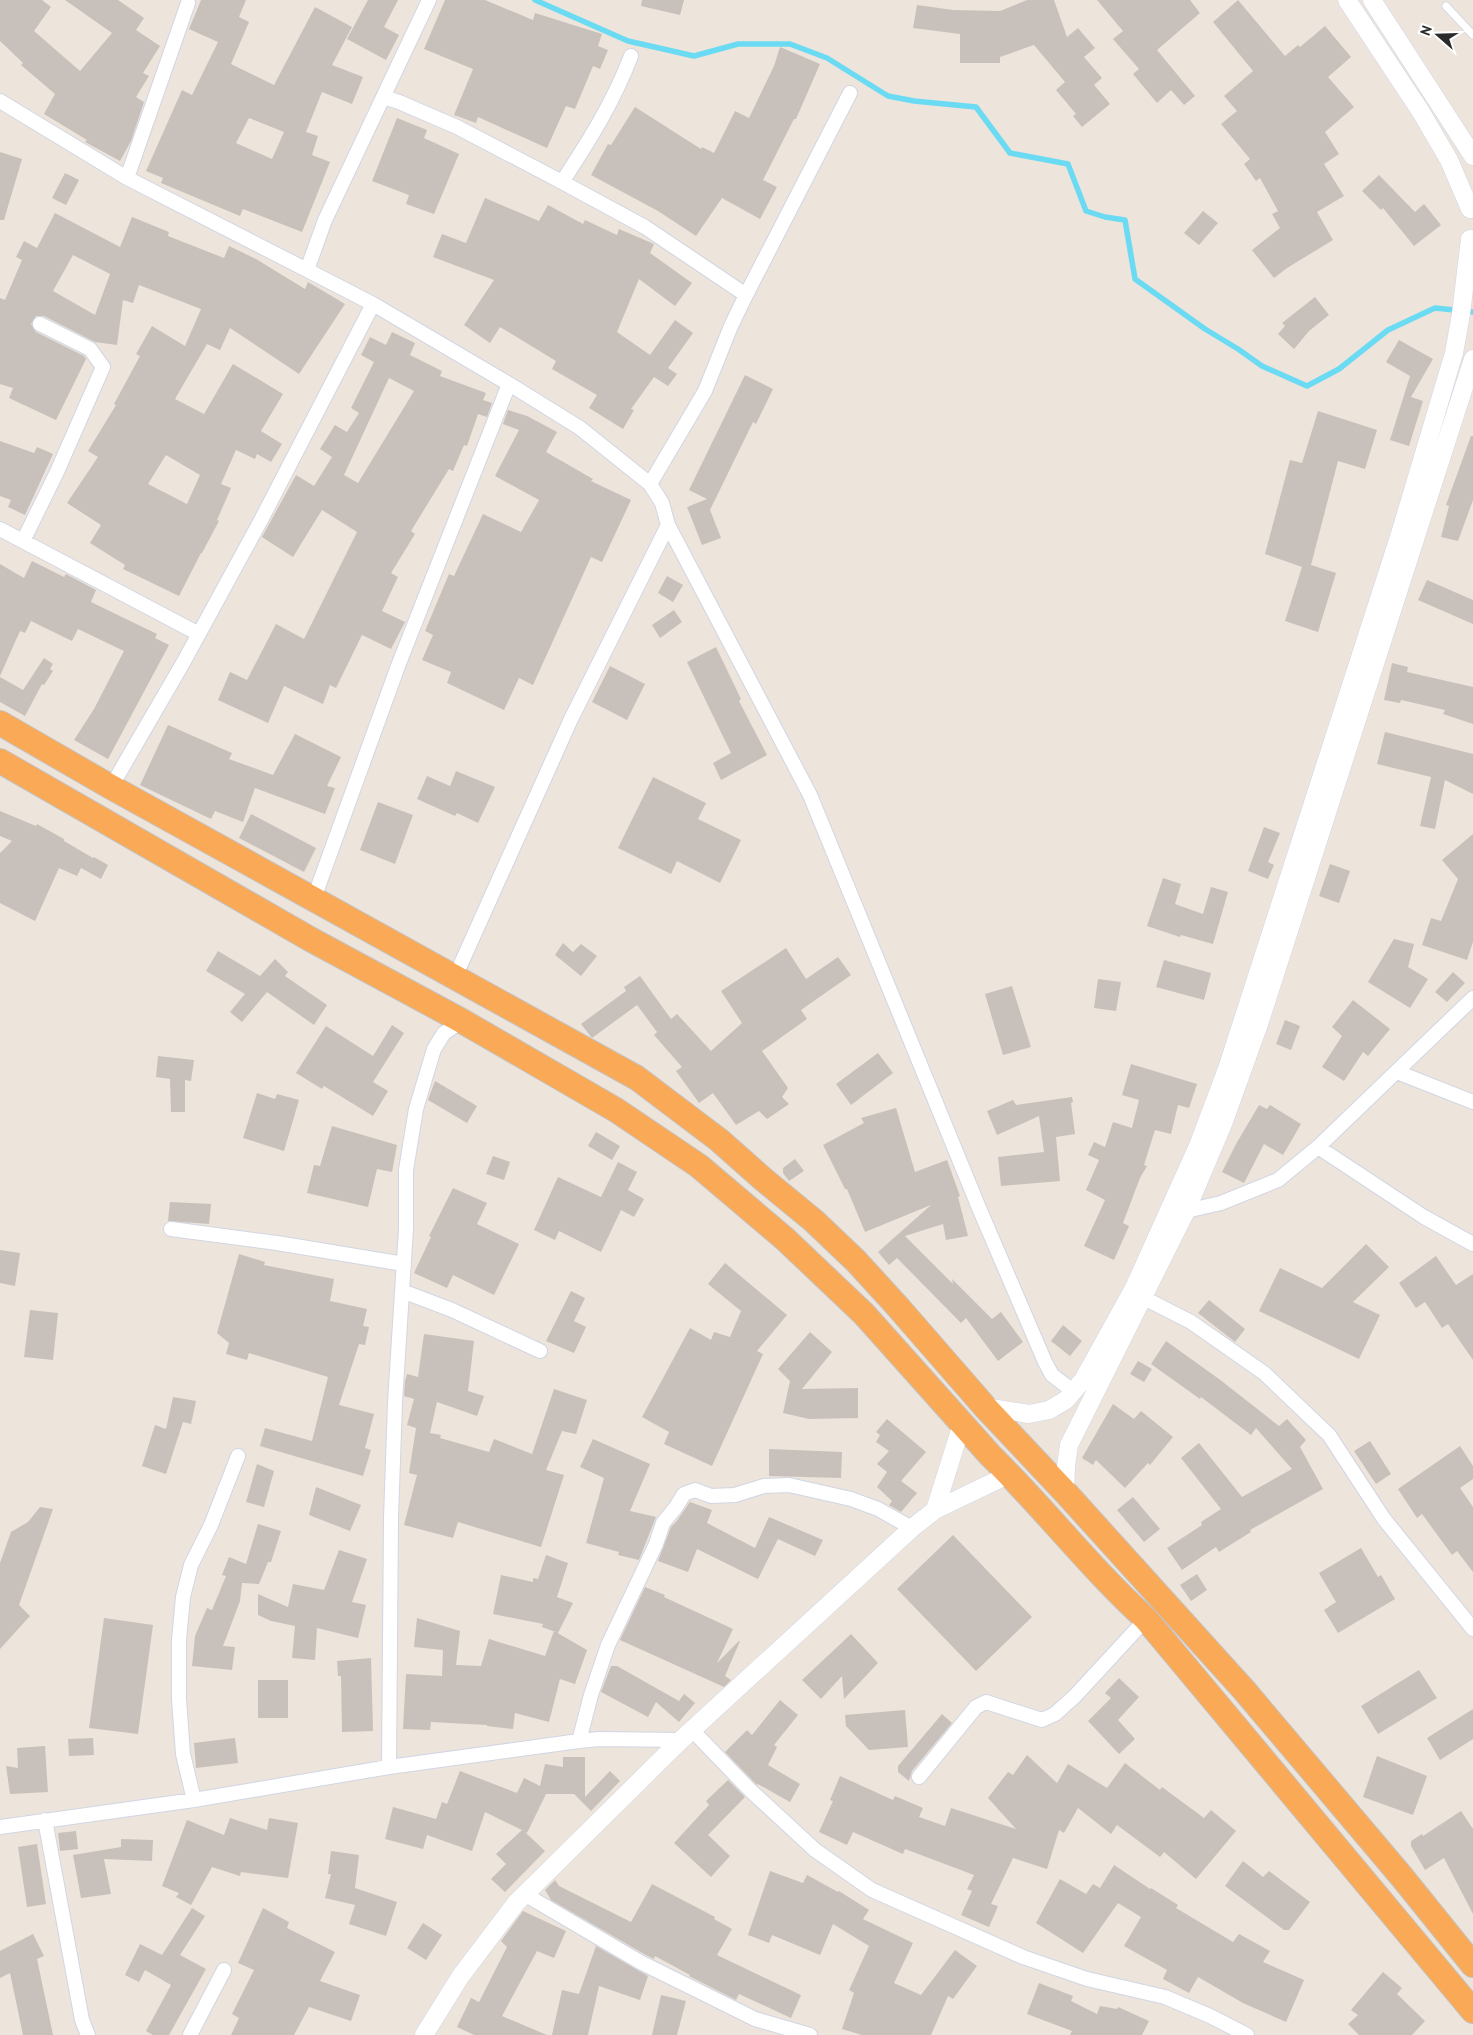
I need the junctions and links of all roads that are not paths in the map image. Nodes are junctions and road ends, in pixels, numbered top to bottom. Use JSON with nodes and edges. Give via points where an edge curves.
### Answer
{"nodes":[{"id":1,"x":428,"y":0,"type":"edge"},
{"id":2,"x":1347,"y":0,"type":"edge"},
{"id":3,"x":1372,"y":0,"type":"edge"},
{"id":4,"x":188,"y":3,"type":"dead end"},
{"id":5,"x":1446,"y":6,"type":"dead end"},
{"id":6,"x":1473,"y":35,"type":"edge"},
{"id":7,"x":631,"y":56,"type":"dead end"},
{"id":8,"x":850,"y":93,"type":"dead end"},
{"id":9,"x":383,"y":97,"type":"junction"},
{"id":10,"x":0,"y":101,"type":"edge"},
{"id":11,"x":1473,"y":156,"type":"edge"},
{"id":12,"x":127,"y":178,"type":"junction"},
{"id":13,"x":562,"y":182,"type":"junction"},
{"id":14,"x":1471,"y":207,"type":"edge"},
{"id":15,"x":1472,"y":244,"type":"edge"},
{"id":16,"x":307,"y":270,"type":"junction"},
{"id":17,"x":746,"y":295,"type":"junction"},
{"id":18,"x":373,"y":304,"type":"junction"},
{"id":19,"x":40,"y":324,"type":"dead end"},
{"id":20,"x":1473,"y":359,"type":"edge"},
{"id":21,"x":509,"y":384,"type":"junction"},
{"id":22,"x":650,"y":484,"type":"junction"},
{"id":23,"x":668,"y":525,"type":"junction"},
{"id":24,"x":0,"y":529,"type":"edge"},
{"id":25,"x":23,"y":541,"type":"junction"},
{"id":26,"x":199,"y":634,"type":"junction"},
{"id":27,"x":0,"y":723,"type":"edge"},
{"id":28,"x":0,"y":761,"type":"edge"},
{"id":29,"x":76,"y":767,"type":"junction"},
{"id":30,"x":111,"y":787,"type":"junction"},
{"id":31,"x":60,"y":796,"type":"junction"},
{"id":32,"x":314,"y":898,"type":"junction"},
{"id":33,"x":455,"y":977,"type":"junction"},
{"id":34,"x":1473,"y":998,"type":"edge"},
{"id":35,"x":462,"y":1021,"type":"junction"},
{"id":36,"x":1397,"y":1072,"type":"junction"},
{"id":37,"x":1473,"y":1102,"type":"edge"},
{"id":38,"x":1318,"y":1147,"type":"junction"},
{"id":39,"x":1186,"y":1211,"type":"junction"},
{"id":40,"x":171,"y":1229,"type":"dead end"},
{"id":41,"x":1473,"y":1244,"type":"edge"},
{"id":42,"x":404,"y":1264,"type":"junction"},
{"id":43,"x":402,"y":1291,"type":"junction"},
{"id":44,"x":1144,"y":1298,"type":"junction"},
{"id":45,"x":540,"y":1351,"type":"dead end"},
{"id":46,"x":1073,"y":1391,"type":"junction"},
{"id":47,"x":985,"y":1408,"type":"junction"},
{"id":48,"x":962,"y":1424,"type":"junction"},
{"id":49,"x":238,"y":1456,"type":"dead end"},
{"id":50,"x":1010,"y":1474,"type":"junction"},
{"id":51,"x":1065,"y":1492,"type":"junction"},
{"id":52,"x":935,"y":1510,"type":"junction"},
{"id":53,"x":912,"y":1528,"type":"junction"},
{"id":54,"x":1146,"y":1619,"type":"junction"},
{"id":55,"x":1473,"y":1629,"type":"edge"},
{"id":56,"x":687,"y":1735,"type":"junction"},
{"id":57,"x":579,"y":1741,"type":"junction"},
{"id":58,"x":389,"y":1767,"type":"junction"},
{"id":59,"x":919,"y":1777,"type":"dead end"},
{"id":60,"x":194,"y":1800,"type":"junction"},
{"id":61,"x":45,"y":1820,"type":"junction"},
{"id":62,"x":0,"y":1827,"type":"edge"},
{"id":63,"x":526,"y":1894,"type":"junction"},
{"id":64,"x":1473,"y":1965,"type":"edge"},
{"id":65,"x":224,"y":1970,"type":"dead end"},
{"id":66,"x":1473,"y":2011,"type":"edge"},
{"id":67,"x":88,"y":2035,"type":"edge"},
{"id":68,"x":190,"y":2035,"type":"edge"},
{"id":69,"x":424,"y":2035,"type":"edge"},
{"id":70,"x":810,"y":2035,"type":"edge"},
{"id":71,"x":1247,"y":2035,"type":"edge"}],
"edges":[{"from":1,"to":9,"type":"street"},
{"from":2,"to":14,"type":"street","via":[[1421,112]]},
{"from":3,"to":11,"type":"street"},
{"from":4,"to":12,"type":"street"},
{"from":5,"to":6,"type":"lane"},
{"from":7,"to":13,"type":"street","via":[[621,84]]},
{"from":8,"to":17,"type":"street"},
{"from":9,"to":13,"type":"street","via":[[457,127]]},
{"from":9,"to":16,"type":"street","via":[[325,220]]},
{"from":10,"to":12,"type":"street"},
{"from":12,"to":16,"type":"street"},
{"from":13,"to":17,"type":"street","via":[[645,228]]},
{"from":14,"to":15,"type":"street","via":[[1466,229]]},
{"from":15,"to":46,"type":"street","via":[[1454,354],[1400,534],[1226,1069],[1198,1146],[1134,1288],[1083,1380]]},
{"from":16,"to":18,"type":"street"},
{"from":17,"to":22,"type":"street","via":[[705,391]]},
{"from":18,"to":21,"type":"street"},
{"from":18,"to":26,"type":"street"},
{"from":19,"to":25,"type":"street","via":[[90,349],[103,367]]},
{"from":20,"to":39,"type":"street","via":[[1259,1024],[1223,1124]]},
{"from":21,"to":22,"type":"street","via":[[580,428]]},
{"from":21,"to":32,"type":"street","via":[[398,666]]},
{"from":22,"to":23,"type":"street","via":[[662,503]]},
{"from":23,"to":33,"type":"street","via":[[571,719]]},
{"from":23,"to":46,"type":"street","via":[[810,795],[1045,1362],[1052,1376]]},
{"from":24,"to":25,"type":"street"},
{"from":25,"to":26,"type":"street"},
{"from":26,"to":30,"type":"street"},
{"from":27,"to":29,"type":"highway"},
{"from":28,"to":31,"type":"highway"},
{"from":29,"to":30,"type":"highway"},
{"from":29,"to":31,"type":"highway"},
{"from":30,"to":32,"type":"highway"},
{"from":31,"to":35,"type":"highway","via":[[310,939]]},
{"from":32,"to":33,"type":"highway"},
{"from":33,"to":47,"type":"highway","via":[[637,1078],[719,1140],[856,1261]]},
{"from":34,"to":36,"type":"street"},
{"from":35,"to":42,"type":"street","via":[[444,1033],[434,1050],[416,1109],[406,1170]]},
{"from":35,"to":48,"type":"highway","via":[[616,1110],[699,1166],[785,1239],[864,1314]]},
{"from":36,"to":37,"type":"street"},
{"from":36,"to":38,"type":"street"},
{"from":38,"to":39,"type":"street","via":[[1278,1180],[1221,1204]]},
{"from":38,"to":41,"type":"street","via":[[1424,1217]]},
{"from":39,"to":44,"type":"street"},
{"from":40,"to":42,"type":"street"},
{"from":42,"to":43,"type":"street"},
{"from":43,"to":45,"type":"street","via":[[452,1310]]},
{"from":43,"to":58,"type":"street","via":[[391,1518]]},
{"from":44,"to":51,"type":"street","via":[[1069,1445]]},
{"from":44,"to":55,"type":"street","via":[[1191,1322],[1264,1373],[1329,1435],[1384,1518]]},
{"from":46,"to":47,"type":"street","via":[[1066,1400],[1049,1410],[1029,1414]]},
{"from":47,"to":51,"type":"highway"},
{"from":48,"to":50,"type":"highway"},
{"from":48,"to":52,"type":"street"},
{"from":49,"to":60,"type":"street","via":[[211,1525],[191,1565],[183,1597],[179,1699],[183,1754]]},
{"from":50,"to":52,"type":"street"},
{"from":50,"to":54,"type":"highway","via":[[1120,1596]]},
{"from":51,"to":64,"type":"highway","via":[[1244,1690]]},
{"from":52,"to":53,"type":"street"},
{"from":53,"to":56,"type":"street"},
{"from":53,"to":57,"type":"street","via":[[878,1509],[851,1499],[789,1485],[764,1486],[735,1495],[711,1496],[695,1490],[684,1494],[663,1523],[608,1645]]},
{"from":54,"to":59,"type":"street","via":[[1056,1714],[1042,1720],[986,1702],[976,1707]]},
{"from":54,"to":66,"type":"highway"},
{"from":56,"to":57,"type":"street"},
{"from":56,"to":63,"type":"street"},
{"from":56,"to":71,"type":"street","via":[[815,1850],[872,1890],[1023,1957],[1087,1978],[1165,1997]]},
{"from":57,"to":58,"type":"street"},
{"from":58,"to":60,"type":"street"},
{"from":60,"to":61,"type":"street"},
{"from":61,"to":62,"type":"street"},
{"from":61,"to":67,"type":"street","via":[[82,2020]]},
{"from":63,"to":69,"type":"street","via":[[460,1977]]},
{"from":63,"to":70,"type":"street","via":[[640,1962],[754,2019]]},
{"from":65,"to":68,"type":"street"}]}
